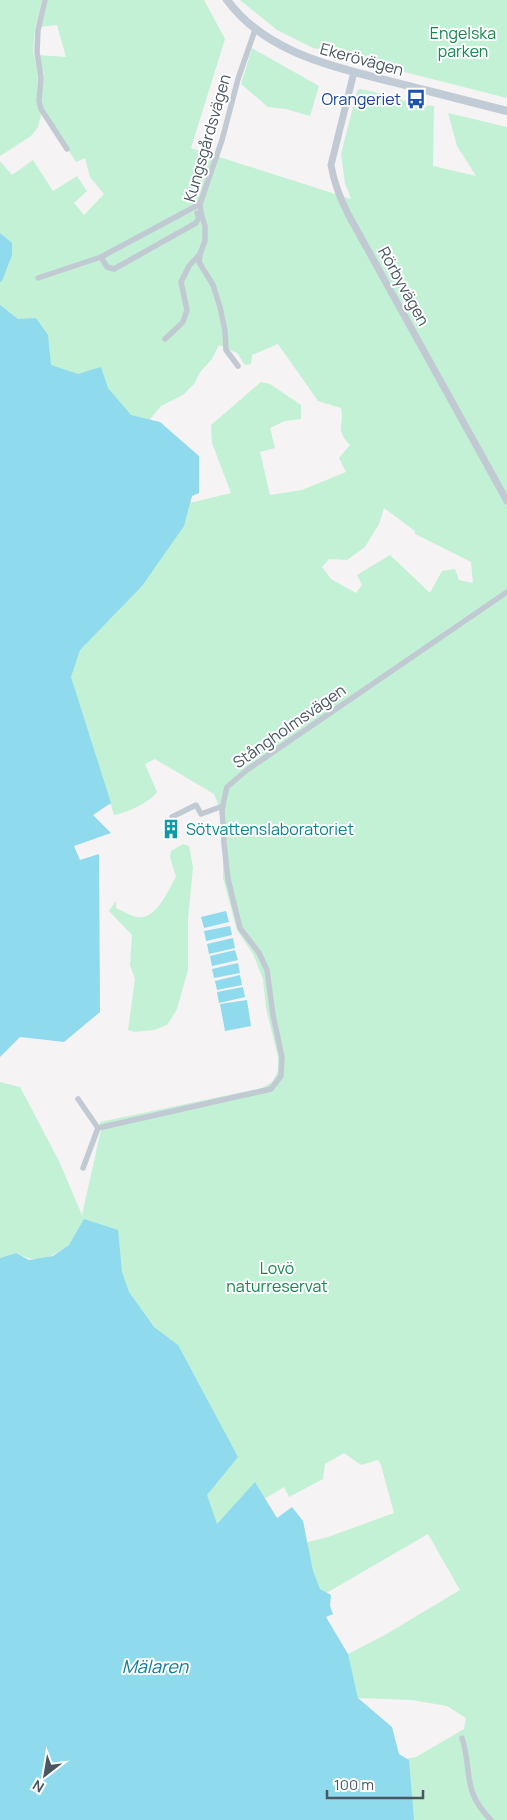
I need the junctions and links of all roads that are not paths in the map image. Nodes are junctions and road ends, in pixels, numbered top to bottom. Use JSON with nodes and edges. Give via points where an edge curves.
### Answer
{"nodes":[{"id":1,"x":45,"y":0,"type":"edge"},
{"id":2,"x":227,"y":0,"type":"edge"},
{"id":3,"x":255,"y":30,"type":"junction"},
{"id":4,"x":354,"y":72,"type":"junction"},
{"id":5,"x":507,"y":111,"type":"edge"},
{"id":6,"x":66,"y":149,"type":"dead end"},
{"id":7,"x":198,"y":206,"type":"junction"},
{"id":8,"x":200,"y":254,"type":"junction"},
{"id":9,"x":101,"y":258,"type":"junction"},
{"id":10,"x":38,"y":278,"type":"dead end"},
{"id":11,"x":166,"y":339,"type":"dead end"},
{"id":12,"x":238,"y":366,"type":"dead end"},
{"id":13,"x":507,"y":501,"type":"edge"},
{"id":14,"x":507,"y":592,"type":"edge"},
{"id":15,"x":223,"y":806,"type":"junction"},
{"id":16,"x":173,"y":819,"type":"dead end"},
{"id":17,"x":78,"y":1099,"type":"dead end"},
{"id":18,"x":98,"y":1128,"type":"junction"},
{"id":19,"x":83,"y":1168,"type":"dead end"},
{"id":20,"x":462,"y":1738,"type":"dead end"},
{"id":21,"x":491,"y":1820,"type":"edge"}],
"edges":[{"from":1,"to":6,"type":"street","via":[[38,30],[37,52],[42,76],[39,100],[41,109]]},
{"from":2,"to":3,"type":"main road","name":"Ekerövägen"},
{"from":3,"to":4,"type":"main road","name":"Ekerövägen","via":[[301,56]]},
{"from":3,"to":7,"type":"street","name":"Kungsgårdsvägen"},
{"from":4,"to":5,"type":"main road","name":"Ekerövägen"},
{"from":4,"to":13,"type":"street","name":"Rörbyvägen","via":[[331,165],[339,195]]},
{"from":7,"to":8,"type":"street","name":"Kungsgårdsvägen","via":[[205,226],[205,241]]},
{"from":7,"to":9,"type":"street"},
{"from":7,"to":9,"type":"street","via":[[196,223],[114,269]]},
{"from":8,"to":11,"type":"street","via":[[181,282],[187,310],[183,322]]},
{"from":8,"to":12,"type":"street","name":"Kungsgårdsvägen","via":[[199,262],[220,307],[226,350]]},
{"from":9,"to":10,"type":"street"},
{"from":14,"to":15,"type":"street","name":"Stångholmsvägen","via":[[247,770],[227,787]]},
{"from":15,"to":16,"type":"street","via":[[202,814],[196,805]]},
{"from":15,"to":18,"type":"street","name":"Stångholmsvägen","via":[[228,880],[240,928],[267,970],[282,1056],[281,1076],[271,1089]]},
{"from":17,"to":18,"type":"street"},
{"from":18,"to":19,"type":"street"},
{"from":20,"to":21,"type":"street","via":[[472,1794]]}]}
